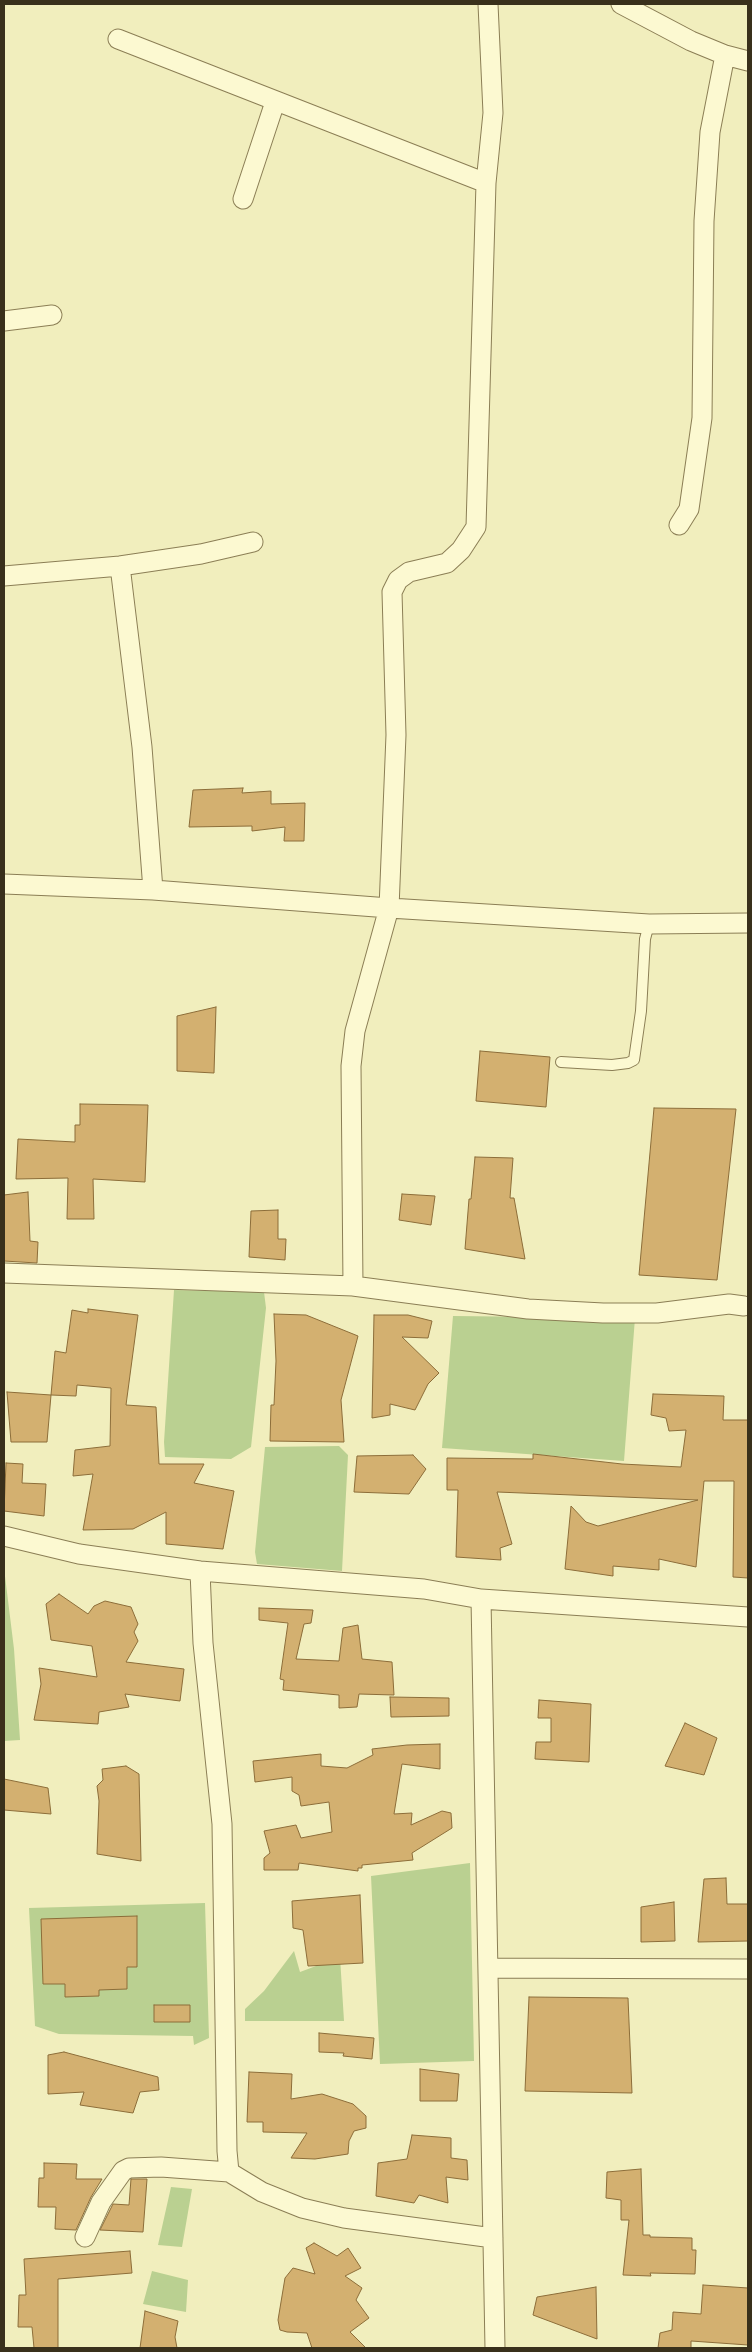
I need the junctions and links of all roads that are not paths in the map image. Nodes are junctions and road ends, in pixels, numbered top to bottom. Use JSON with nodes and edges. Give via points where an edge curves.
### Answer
{"nodes":[{"id":1,"x":488,"y":4,"type":"edge"},
{"id":2,"x":621,"y":4,"type":"edge"},
{"id":3,"x":118,"y":39,"type":"dead end"},
{"id":4,"x":725,"y":56,"type":"junction"},
{"id":5,"x":748,"y":61,"type":"edge"},
{"id":6,"x":275,"y":102,"type":"junction"},
{"id":7,"x":486,"y":183,"type":"junction"},
{"id":8,"x":243,"y":199,"type":"dead end"},
{"id":9,"x":52,"y":315,"type":"dead end"},
{"id":10,"x":4,"y":322,"type":"edge"},
{"id":11,"x":679,"y":525,"type":"dead end"},
{"id":12,"x":253,"y":542,"type":"dead end"},
{"id":13,"x":120,"y":566,"type":"junction"},
{"id":14,"x":4,"y":576,"type":"edge"},
{"id":15,"x":4,"y":884,"type":"edge"},
{"id":16,"x":153,"y":890,"type":"junction"},
{"id":17,"x":389,"y":908,"type":"junction"},
{"id":18,"x":748,"y":923,"type":"edge"},
{"id":19,"x":649,"y":924,"type":"junction"},
{"id":20,"x":561,"y":1062,"type":"dead end"},
{"id":21,"x":4,"y":1273,"type":"edge"},
{"id":22,"x":353,"y":1286,"type":"junction"},
{"id":23,"x":744,"y":1306,"type":"dead end"},
{"id":24,"x":4,"y":1536,"type":"edge"},
{"id":25,"x":200,"y":1571,"type":"junction"},
{"id":26,"x":480,"y":1599,"type":"junction"},
{"id":27,"x":748,"y":1617,"type":"edge"},
{"id":28,"x":488,"y":1968,"type":"junction"},
{"id":29,"x":748,"y":1969,"type":"edge"},
{"id":30,"x":229,"y":2172,"type":"junction"},
{"id":31,"x":85,"y":2237,"type":"dead end"},
{"id":32,"x":493,"y":2238,"type":"junction"},
{"id":33,"x":495,"y":2348,"type":"edge"}],
"edges":[{"from":1,"to":7,"type":"street","via":[[493,113]]},
{"from":2,"to":4,"type":"street"},
{"from":3,"to":6,"type":"street"},
{"from":4,"to":5,"type":"street"},
{"from":4,"to":11,"type":"street","via":[[710,132],[704,221],[702,418],[689,510]]},
{"from":6,"to":7,"type":"street"},
{"from":6,"to":8,"type":"street"},
{"from":7,"to":17,"type":"street","via":[[476,527],[461,550],[447,563],[408,572],[398,580],[392,592],[396,735]]},
{"from":9,"to":10,"type":"street"},
{"from":12,"to":13,"type":"street","via":[[201,554]]},
{"from":13,"to":14,"type":"street"},
{"from":13,"to":16,"type":"street","via":[[142,747]]},
{"from":15,"to":16,"type":"street"},
{"from":16,"to":17,"type":"street"},
{"from":17,"to":19,"type":"street"},
{"from":17,"to":22,"type":"street","via":[[355,1031],[351,1066]]},
{"from":18,"to":19,"type":"street"},
{"from":19,"to":20,"type":"lane","via":[[634,1060],[612,1065]]},
{"from":21,"to":22,"type":"street"},
{"from":22,"to":23,"type":"street","via":[[528,1309],[603,1314],[657,1313],[729,1304]]},
{"from":24,"to":25,"type":"street","via":[[79,1554]]},
{"from":25,"to":26,"type":"street","via":[[424,1589]]},
{"from":25,"to":30,"type":"street","via":[[203,1643],[222,1824],[226,2151]]},
{"from":26,"to":27,"type":"street"},
{"from":26,"to":28,"type":"street"},
{"from":28,"to":29,"type":"street"},
{"from":28,"to":32,"type":"street"},
{"from":30,"to":31,"type":"street","via":[[161,2167],[122,2171],[101,2202]]},
{"from":30,"to":32,"type":"street","via":[[262,2192],[302,2208],[344,2218]]},
{"from":32,"to":33,"type":"street"}]}
